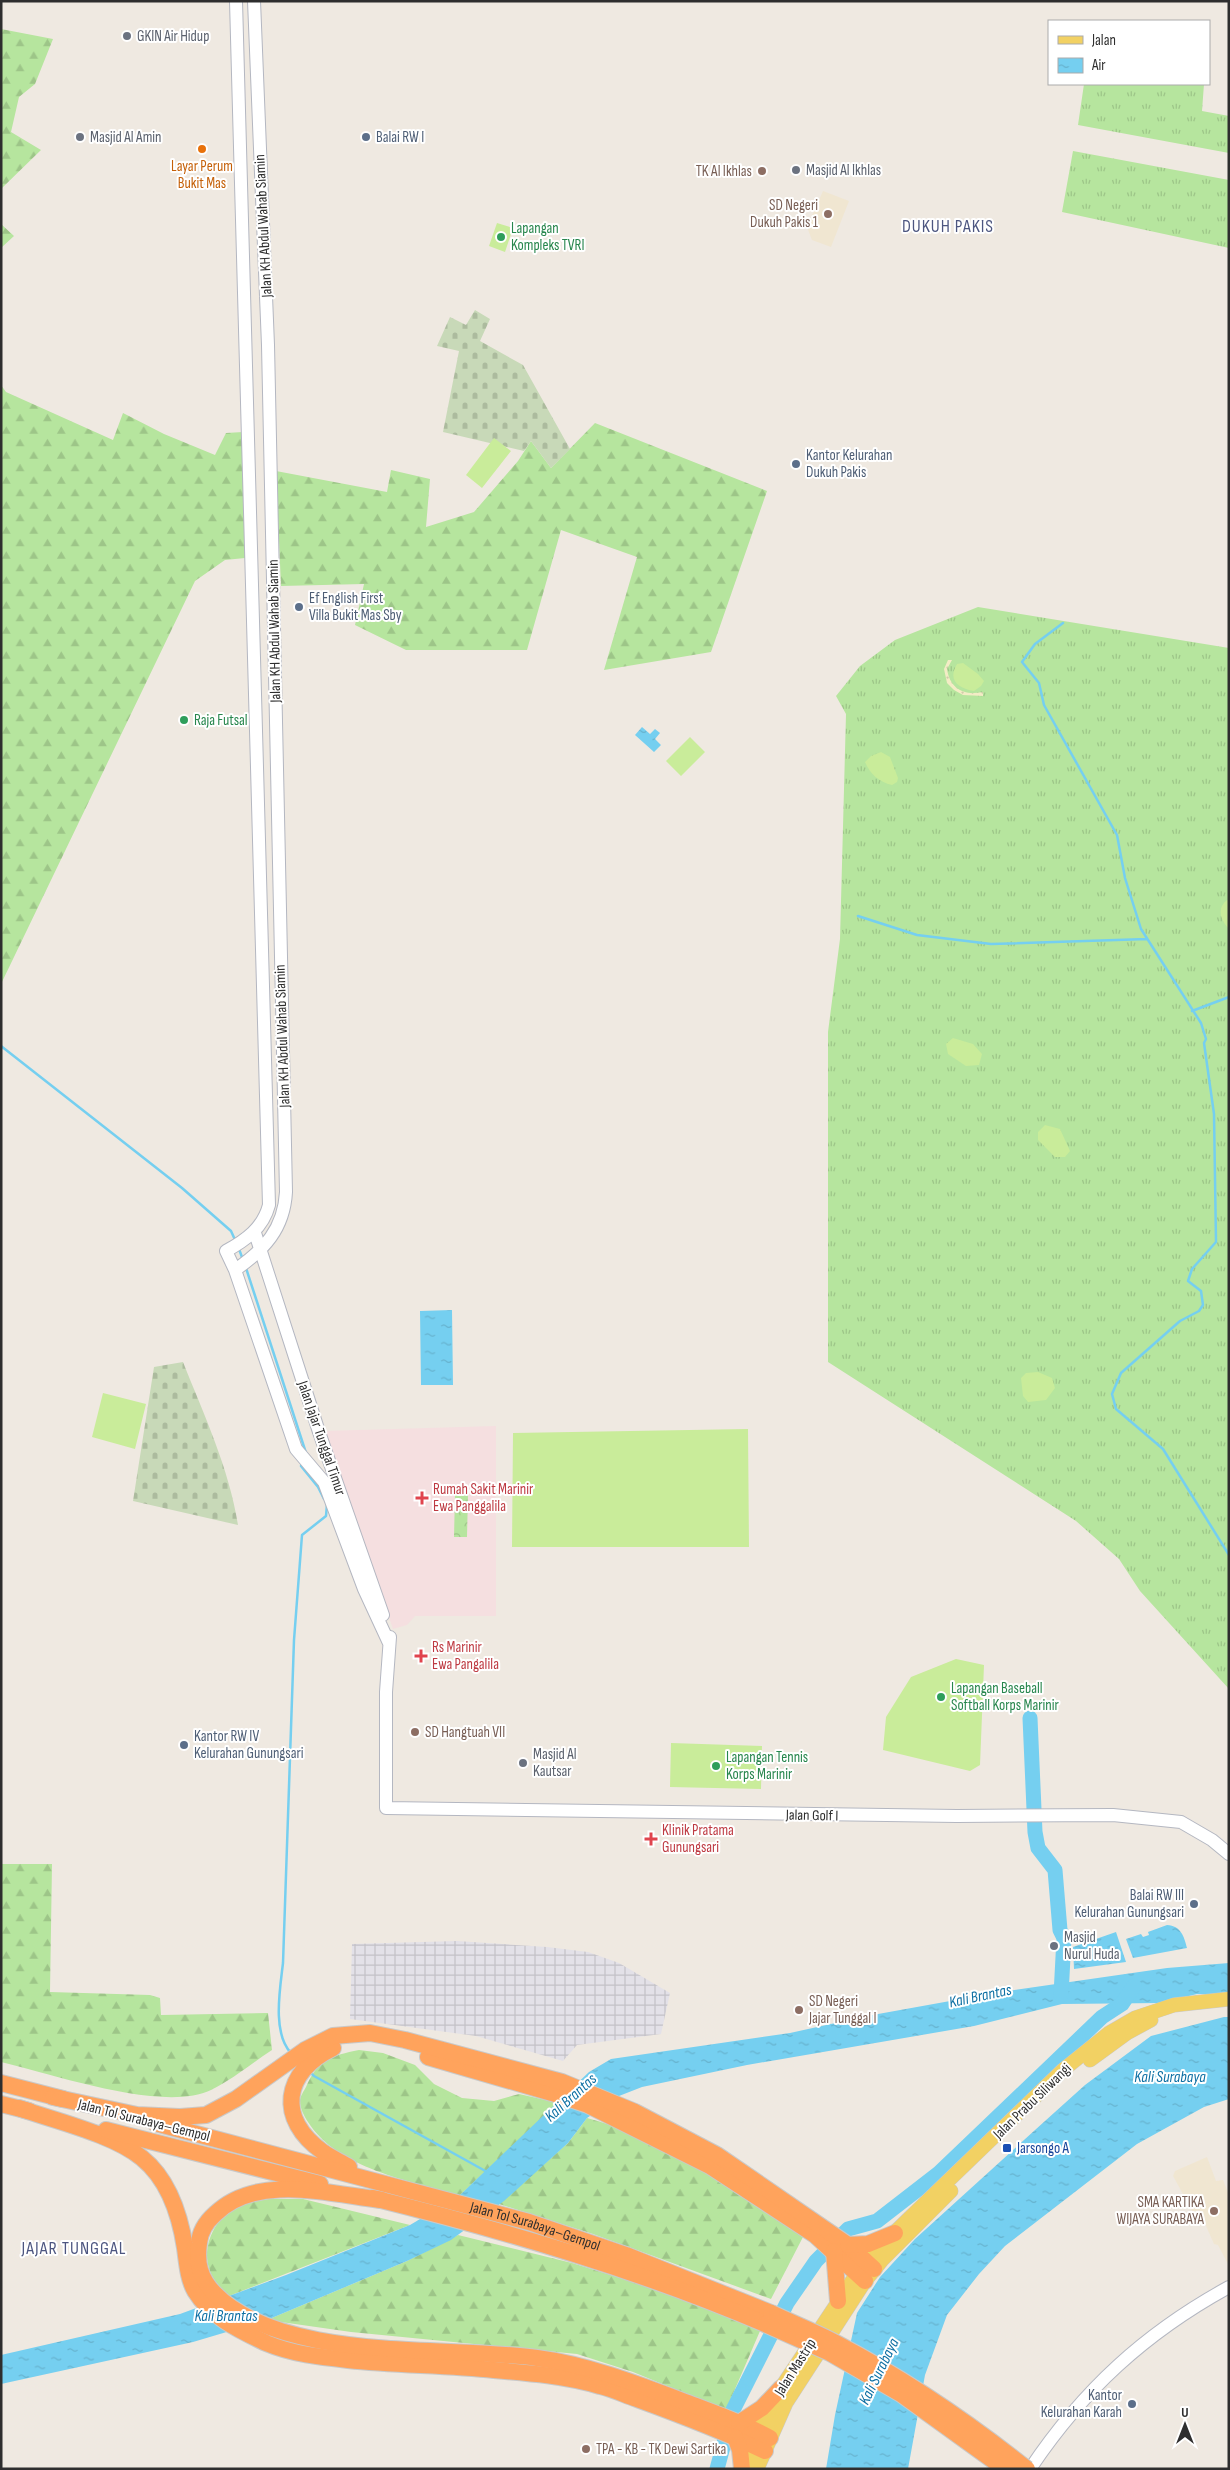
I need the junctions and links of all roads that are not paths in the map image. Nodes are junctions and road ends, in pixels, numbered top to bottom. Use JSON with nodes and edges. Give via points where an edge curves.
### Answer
{"nodes":[{"id":1,"x":236,"y":1,"type":"edge"},
{"id":2,"x":254,"y":1,"type":"edge"},
{"id":3,"x":236,"y":15,"type":"junction"},
{"id":4,"x":255,"y":15,"type":"junction"},
{"id":5,"x":246,"y":382,"type":"junction"},
{"id":6,"x":268,"y":383,"type":"junction"},
{"id":7,"x":268,"y":402,"type":"junction"},
{"id":8,"x":247,"y":404,"type":"junction"},
{"id":9,"x":274,"y":681,"type":"junction"},
{"id":10,"x":254,"y":682,"type":"junction"},
{"id":11,"x":261,"y":957,"type":"junction"},
{"id":12,"x":280,"y":957,"type":"junction"},
{"id":13,"x":281,"y":983,"type":"junction"},
{"id":14,"x":262,"y":984,"type":"junction"},
{"id":15,"x":253,"y":1234,"type":"junction"},
{"id":16,"x":260,"y":1252,"type":"junction"},
{"id":17,"x":237,"y":1268,"type":"junction"},
{"id":18,"x":389,"y":1643,"type":"junction"},
{"id":19,"x":386,"y":1808,"type":"joint"},
{"id":20,"x":1229,"y":1854,"type":"edge"},
{"id":21,"x":1229,"y":1999,"type":"edge"},
{"id":22,"x":1229,"y":2006,"type":"edge"},
{"id":23,"x":294,"y":2068,"type":"junction"},
{"id":24,"x":1,"y":2083,"type":"edge"},
{"id":25,"x":53,"y":2097,"type":"junction"},
{"id":26,"x":1,"y":2104,"type":"edge"},
{"id":27,"x":19,"y":2108,"type":"junction"},
{"id":28,"x":376,"y":2180,"type":"junction"},
{"id":29,"x":382,"y":2200,"type":"junction"},
{"id":30,"x":895,"y":2233,"type":"junction"},
{"id":31,"x":840,"y":2247,"type":"junction"},
{"id":32,"x":866,"y":2271,"type":"junction"},
{"id":33,"x":199,"y":2286,"type":"junction"},
{"id":34,"x":1229,"y":2287,"type":"edge"},
{"id":35,"x":838,"y":2300,"type":"junction"},
{"id":36,"x":768,"y":2318,"type":"junction"},
{"id":37,"x":781,"y":2388,"type":"junction"},
{"id":38,"x":659,"y":2399,"type":"junction"},
{"id":39,"x":730,"y":2427,"type":"junction"},
{"id":40,"x":761,"y":2441,"type":"junction"},
{"id":41,"x":743,"y":2469,"type":"edge"},
{"id":42,"x":757,"y":2469,"type":"edge"},
{"id":43,"x":1005,"y":2469,"type":"edge"},
{"id":44,"x":1028,"y":2469,"type":"edge"}],
"edges":[{"from":1,"to":3,"type":"main road","name":"Jalan KH Abdul Wahab Siamin"},
{"from":2,"to":4,"type":"main road","name":"Jalan KH Abdul Wahab Siamin"},
{"from":3,"to":4,"type":"main road"},
{"from":3,"to":5,"type":"main road","name":"Jalan KH Abdul Wahab Siamin"},
{"from":4,"to":6,"type":"main road","name":"Jalan KH Abdul Wahab Siamin"},
{"from":5,"to":6,"type":"main road","via":[[257,387]]},
{"from":5,"to":8,"type":"main road","name":"Jalan KH Abdul Wahab Siamin"},
{"from":6,"to":7,"type":"main road","name":"Jalan KH Abdul Wahab Siamin"},
{"from":7,"to":8,"type":"main road","via":[[257,399]]},
{"from":7,"to":9,"type":"main road","name":"Jalan KH Abdul Wahab Siamin"},
{"from":8,"to":10,"type":"main road","name":"Jalan KH Abdul Wahab Siamin"},
{"from":9,"to":10,"type":"main road"},
{"from":9,"to":12,"type":"main road","name":"Jalan KH Abdul Wahab Siamin"},
{"from":10,"to":11,"type":"main road","name":"Jalan KH Abdul Wahab Siamin"},
{"from":11,"to":12,"type":"main road","via":[[270,962]]},
{"from":11,"to":14,"type":"main road","name":"Jalan KH Abdul Wahab Siamin"},
{"from":12,"to":13,"type":"main road","name":"Jalan KH Abdul Wahab Siamin"},
{"from":13,"to":14,"type":"main road","via":[[271,979]]},
{"from":13,"to":16,"type":"main road","name":"Jalan KH Abdul Wahab Siamin","via":[[285,1211]]},
{"from":14,"to":15,"type":"main road","name":"Jalan KH Abdul Wahab Siamin","via":[[269,1205],[264,1220]]},
{"from":15,"to":16,"type":"main road","name":"Jalan Jajar Tunggal Timur"},
{"from":15,"to":17,"type":"main road","name":"Jalan Jajar Tunggal Timur","via":[[229,1250]]},
{"from":16,"to":17,"type":"main road"},
{"from":16,"to":18,"type":"main road","name":"Jalan Jajar Tunggal Timur","via":[[390,1638]]},
{"from":17,"to":18,"type":"main road","name":"Jalan Jajar Tunggal Timur","via":[[296,1448],[324,1482],[364,1589]]},
{"from":18,"to":19,"type":"main road","name":"Jalan Jajar Tunggal Timur"},
{"from":19,"to":20,"type":"main road","name":"Jalan Golf I","via":[[1035,1817],[1113,1815],[1177,1821],[1200,1832]]},
{"from":21,"to":30,"type":"main road","name":"Jalan Prabu Siliwangi","via":[[1174,2005],[1120,2026],[1063,2070]]},
{"from":22,"to":32,"type":"main road","name":"Jalan Prabu Siliwangi","via":[[1192,2009],[1151,2020],[1069,2075]]},
{"from":23,"to":25,"type":"highway","via":[[206,2115],[137,2116]]},
{"from":23,"to":28,"type":"highway","via":[[291,2108],[304,2134],[322,2152]]},
{"from":23,"to":31,"type":"highway","via":[[333,2036],[370,2034],[405,2040],[557,2087],[717,2155]]},
{"from":24,"to":25,"type":"highway","name":"Jalan Tol Surabaya–Gempol"},
{"from":25,"to":28,"type":"highway","name":"Jalan Tol Surabaya–Gempol"},
{"from":26,"to":27,"type":"highway","name":"Jalan Tol Surabaya–Gempol"},
{"from":27,"to":29,"type":"highway","name":"Jalan Tol Surabaya–Gempol"},
{"from":27,"to":33,"type":"highway","via":[[114,2142],[142,2158],[172,2199],[181,2222],[190,2280]]},
{"from":28,"to":36,"type":"highway","name":"Jalan Tol Surabaya–Gempol","via":[[529,2222],[626,2255]]},
{"from":29,"to":33,"type":"highway","via":[[268,2190],[222,2206],[207,2220],[200,2236]]},
{"from":29,"to":36,"type":"highway","name":"Jalan Tol Surabaya–Gempol","via":[[617,2267]]},
{"from":30,"to":31,"type":"highway","via":[[868,2244]]},
{"from":30,"to":32,"type":"main road","name":"Jalan Prabu Siliwangi"},
{"from":31,"to":32,"type":"highway"},
{"from":31,"to":35,"type":"highway"},
{"from":32,"to":35,"type":"main road","name":"Jalan Mastrip"},
{"from":32,"to":40,"type":"main road","name":"Jalan Mastrip"},
{"from":33,"to":38,"type":"highway","via":[[264,2326],[298,2337],[356,2345],[538,2358],[586,2368]]},
{"from":33,"to":38,"type":"highway","via":[[212,2312],[225,2322],[296,2353],[385,2364],[492,2369],[556,2376]]},
{"from":34,"to":44,"type":"main road","via":[[1153,2334],[1120,2363],[1073,2410]]},
{"from":35,"to":37,"type":"main road","name":"Jalan Mastrip"},
{"from":36,"to":43,"type":"highway","name":"Jalan Tol Surabaya–Gempol","bridge":true,"via":[[901,2394]]},
{"from":36,"to":44,"type":"highway","name":"Jalan Tol Surabaya–Gempol","bridge":true,"via":[[836,2343],[908,2385]]},
{"from":37,"to":39,"type":"highway","via":[[762,2408]]},
{"from":37,"to":40,"type":"main road","name":"Jalan Mastrip"},
{"from":38,"to":39,"type":"highway"},
{"from":39,"to":40,"type":"highway"},
{"from":39,"to":41,"type":"highway","via":[[740,2450]]},
{"from":40,"to":41,"type":"main road","name":"Jalan Mastrip"},
{"from":40,"to":42,"type":"main road","name":"Jalan Mastrip"}]}
